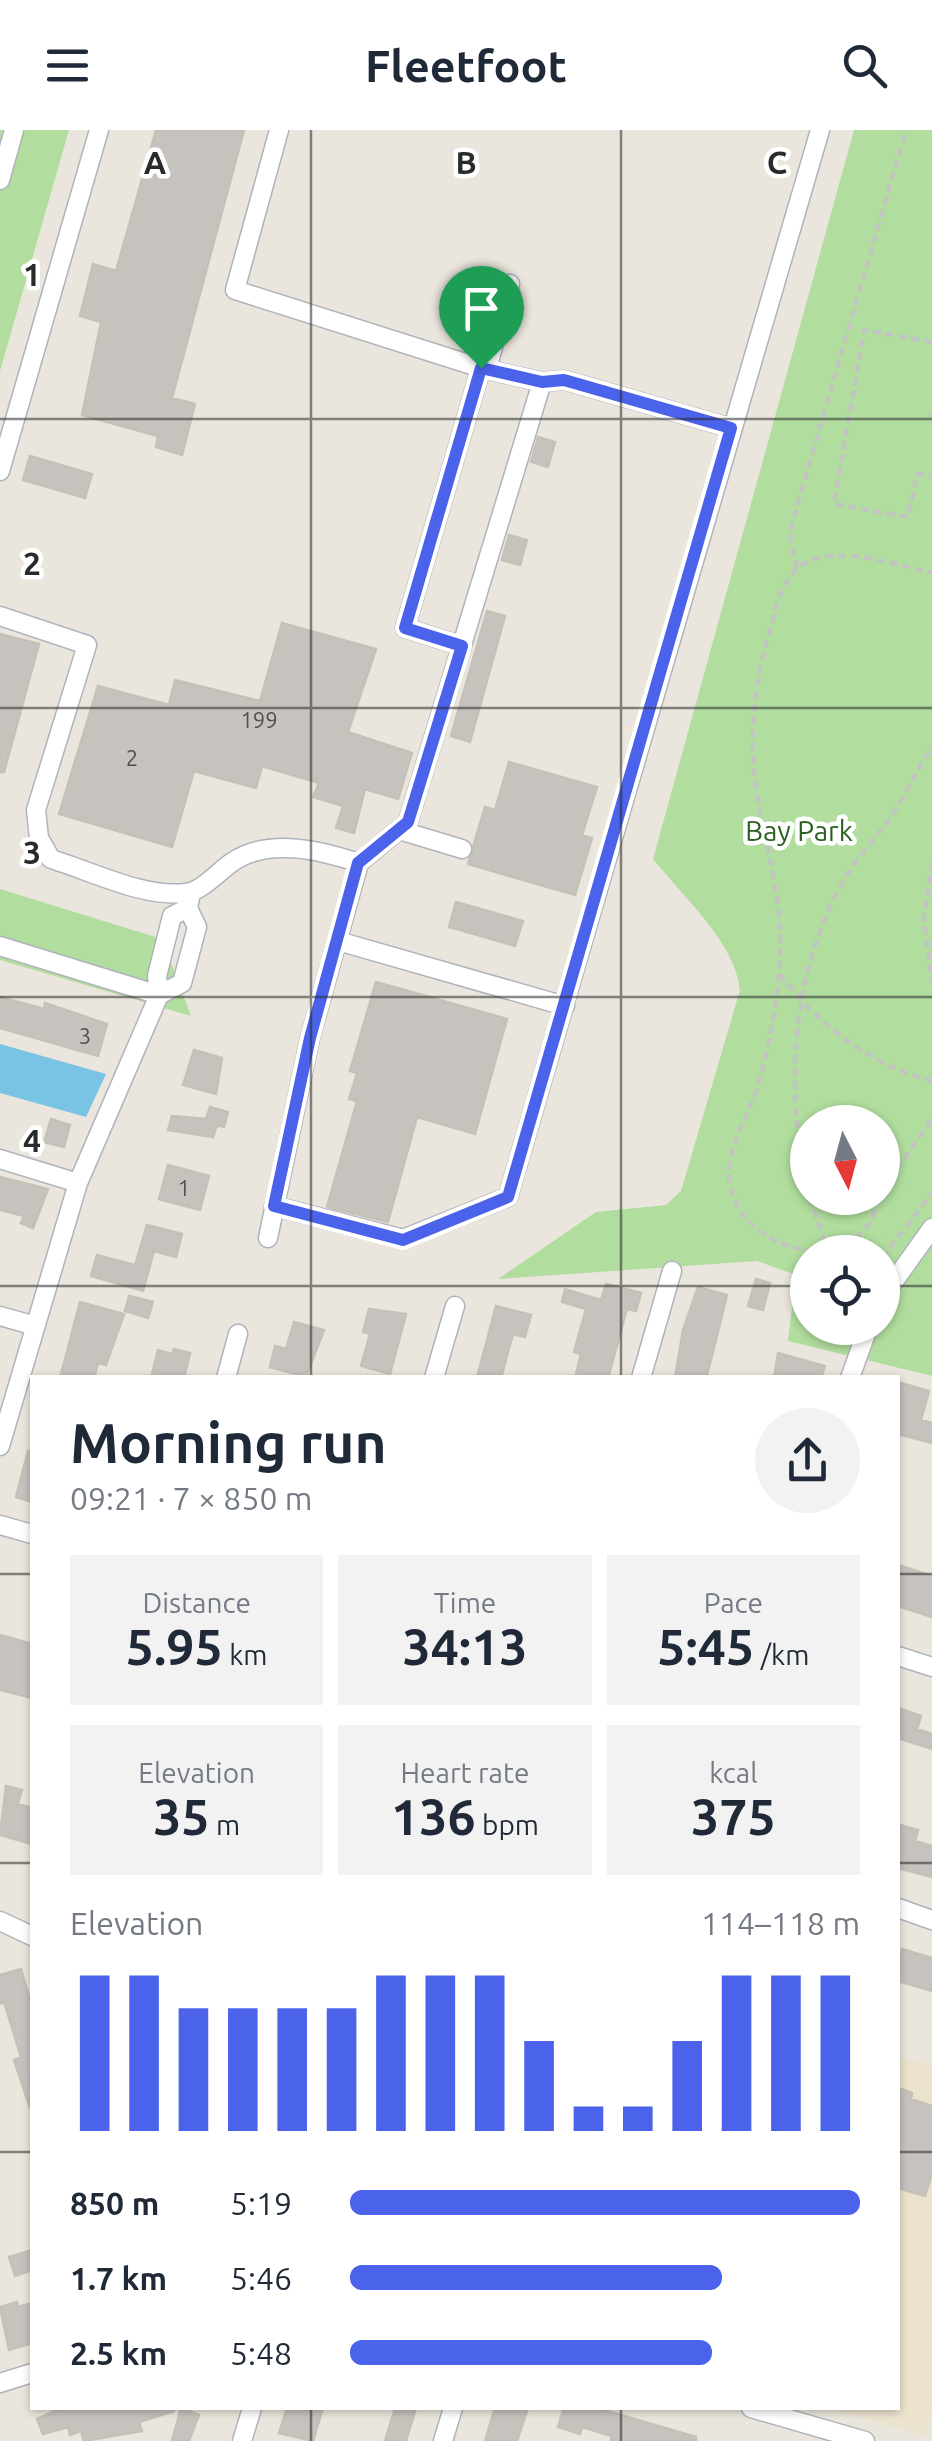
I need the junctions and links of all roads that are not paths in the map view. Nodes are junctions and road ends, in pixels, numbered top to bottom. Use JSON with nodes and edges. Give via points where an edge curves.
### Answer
{"nodes":[{"id":1,"x":14,"y":130,"type":"edge"},
{"id":2,"x":98,"y":130,"type":"edge"},
{"id":3,"x":279,"y":130,"type":"edge"},
{"id":4,"x":820,"y":130,"type":"edge"},
{"id":5,"x":0,"y":180,"type":"edge"},
{"id":6,"x":510,"y":284,"type":"dead end"},
{"id":7,"x":484,"y":368,"type":"junction"},
{"id":8,"x":542,"y":382,"type":"junction"},
{"id":9,"x":731,"y":428,"type":"junction"},
{"id":10,"x":0,"y":471,"type":"edge"},
{"id":11,"x":0,"y":616,"type":"edge"},
{"id":12,"x":462,"y":646,"type":"junction"},
{"id":13,"x":398,"y":830,"type":"junction"},
{"id":14,"x":462,"y":849,"type":"dead end"},
{"id":15,"x":358,"y":863,"type":"junction"},
{"id":16,"x":190,"y":901,"type":"junction"},
{"id":17,"x":338,"y":941,"type":"junction"},
{"id":18,"x":0,"y":946,"type":"edge"},
{"id":19,"x":156,"y":1001,"type":"junction"},
{"id":20,"x":565,"y":1006,"type":"junction"},
{"id":21,"x":0,"y":1159,"type":"edge"},
{"id":22,"x":78,"y":1183,"type":"junction"},
{"id":23,"x":274,"y":1206,"type":"junction"},
{"id":24,"x":932,"y":1228,"type":"edge"},
{"id":25,"x":268,"y":1238,"type":"dead end"},
{"id":26,"x":672,"y":1271,"type":"dead end"},
{"id":27,"x":900,"y":1273,"type":"edge"},
{"id":28,"x":456,"y":1306,"type":"dead end"},
{"id":29,"x":0,"y":1316,"type":"edge"},
{"id":30,"x":32,"y":1325,"type":"junction"},
{"id":31,"x":238,"y":1334,"type":"dead end"},
{"id":32,"x":862,"y":1345,"type":"edge"},
{"id":33,"x":227,"y":1375,"type":"edge"},
{"id":34,"x":435,"y":1375,"type":"edge"},
{"id":35,"x":642,"y":1375,"type":"edge"},
{"id":36,"x":851,"y":1375,"type":"edge"},
{"id":37,"x":0,"y":1446,"type":"edge"},
{"id":38,"x":0,"y":1525,"type":"edge"},
{"id":39,"x":30,"y":1533,"type":"edge"},
{"id":40,"x":900,"y":1657,"type":"edge"},
{"id":41,"x":932,"y":1667,"type":"edge"},
{"id":42,"x":900,"y":1909,"type":"edge"},
{"id":43,"x":932,"y":1920,"type":"edge"},
{"id":44,"x":0,"y":1921,"type":"edge"},
{"id":45,"x":30,"y":1935,"type":"edge"},
{"id":46,"x":30,"y":2374,"type":"edge"},
{"id":47,"x":0,"y":2383,"type":"edge"},
{"id":48,"x":251,"y":2410,"type":"edge"},
{"id":49,"x":452,"y":2410,"type":"edge"},
{"id":50,"x":758,"y":2410,"type":"edge"},
{"id":51,"x":242,"y":2441,"type":"edge"},
{"id":52,"x":443,"y":2441,"type":"edge"},
{"id":53,"x":865,"y":2441,"type":"edge"}],
"edges":[{"from":1,"to":5,"type":"street"},
{"from":2,"to":10,"type":"street"},
{"from":3,"to":7,"type":"street","via":[[235,290]]},
{"from":4,"to":9,"type":"street"},
{"from":6,"to":7,"type":"street"},
{"from":7,"to":8,"type":"street"},
{"from":7,"to":12,"type":"street","via":[[405,628]]},
{"from":8,"to":9,"type":"street","via":[[564,380]]},
{"from":8,"to":12,"type":"street"},
{"from":9,"to":20,"type":"street"},
{"from":11,"to":16,"type":"street","via":[[87,645],[36,810],[50,859]]},
{"from":12,"to":13,"type":"street","via":[[408,822]]},
{"from":13,"to":14,"type":"street"},
{"from":13,"to":15,"type":"street"},
{"from":15,"to":16,"type":"street","via":[[321,850],[274,848],[235,860]]},
{"from":15,"to":17,"type":"street"},
{"from":16,"to":19,"type":"street","via":[[172,916]]},
{"from":16,"to":19,"type":"street","via":[[197,927],[182,983]]},
{"from":17,"to":20,"type":"street"},
{"from":17,"to":23,"type":"street"},
{"from":18,"to":19,"type":"street"},
{"from":19,"to":22,"type":"street"},
{"from":20,"to":23,"type":"street","via":[[508,1197],[403,1240]]},
{"from":21,"to":22,"type":"street"},
{"from":22,"to":30,"type":"street"},
{"from":23,"to":25,"type":"street"},
{"from":24,"to":27,"type":"street"},
{"from":26,"to":35,"type":"street"},
{"from":28,"to":34,"type":"street"},
{"from":29,"to":30,"type":"street"},
{"from":30,"to":37,"type":"street"},
{"from":31,"to":33,"type":"street"},
{"from":32,"to":36,"type":"street"},
{"from":38,"to":39,"type":"street"},
{"from":40,"to":41,"type":"street"},
{"from":42,"to":43,"type":"street"},
{"from":44,"to":45,"type":"street"},
{"from":46,"to":47,"type":"street"},
{"from":48,"to":51,"type":"street"},
{"from":49,"to":52,"type":"street"},
{"from":50,"to":53,"type":"street"}]}
